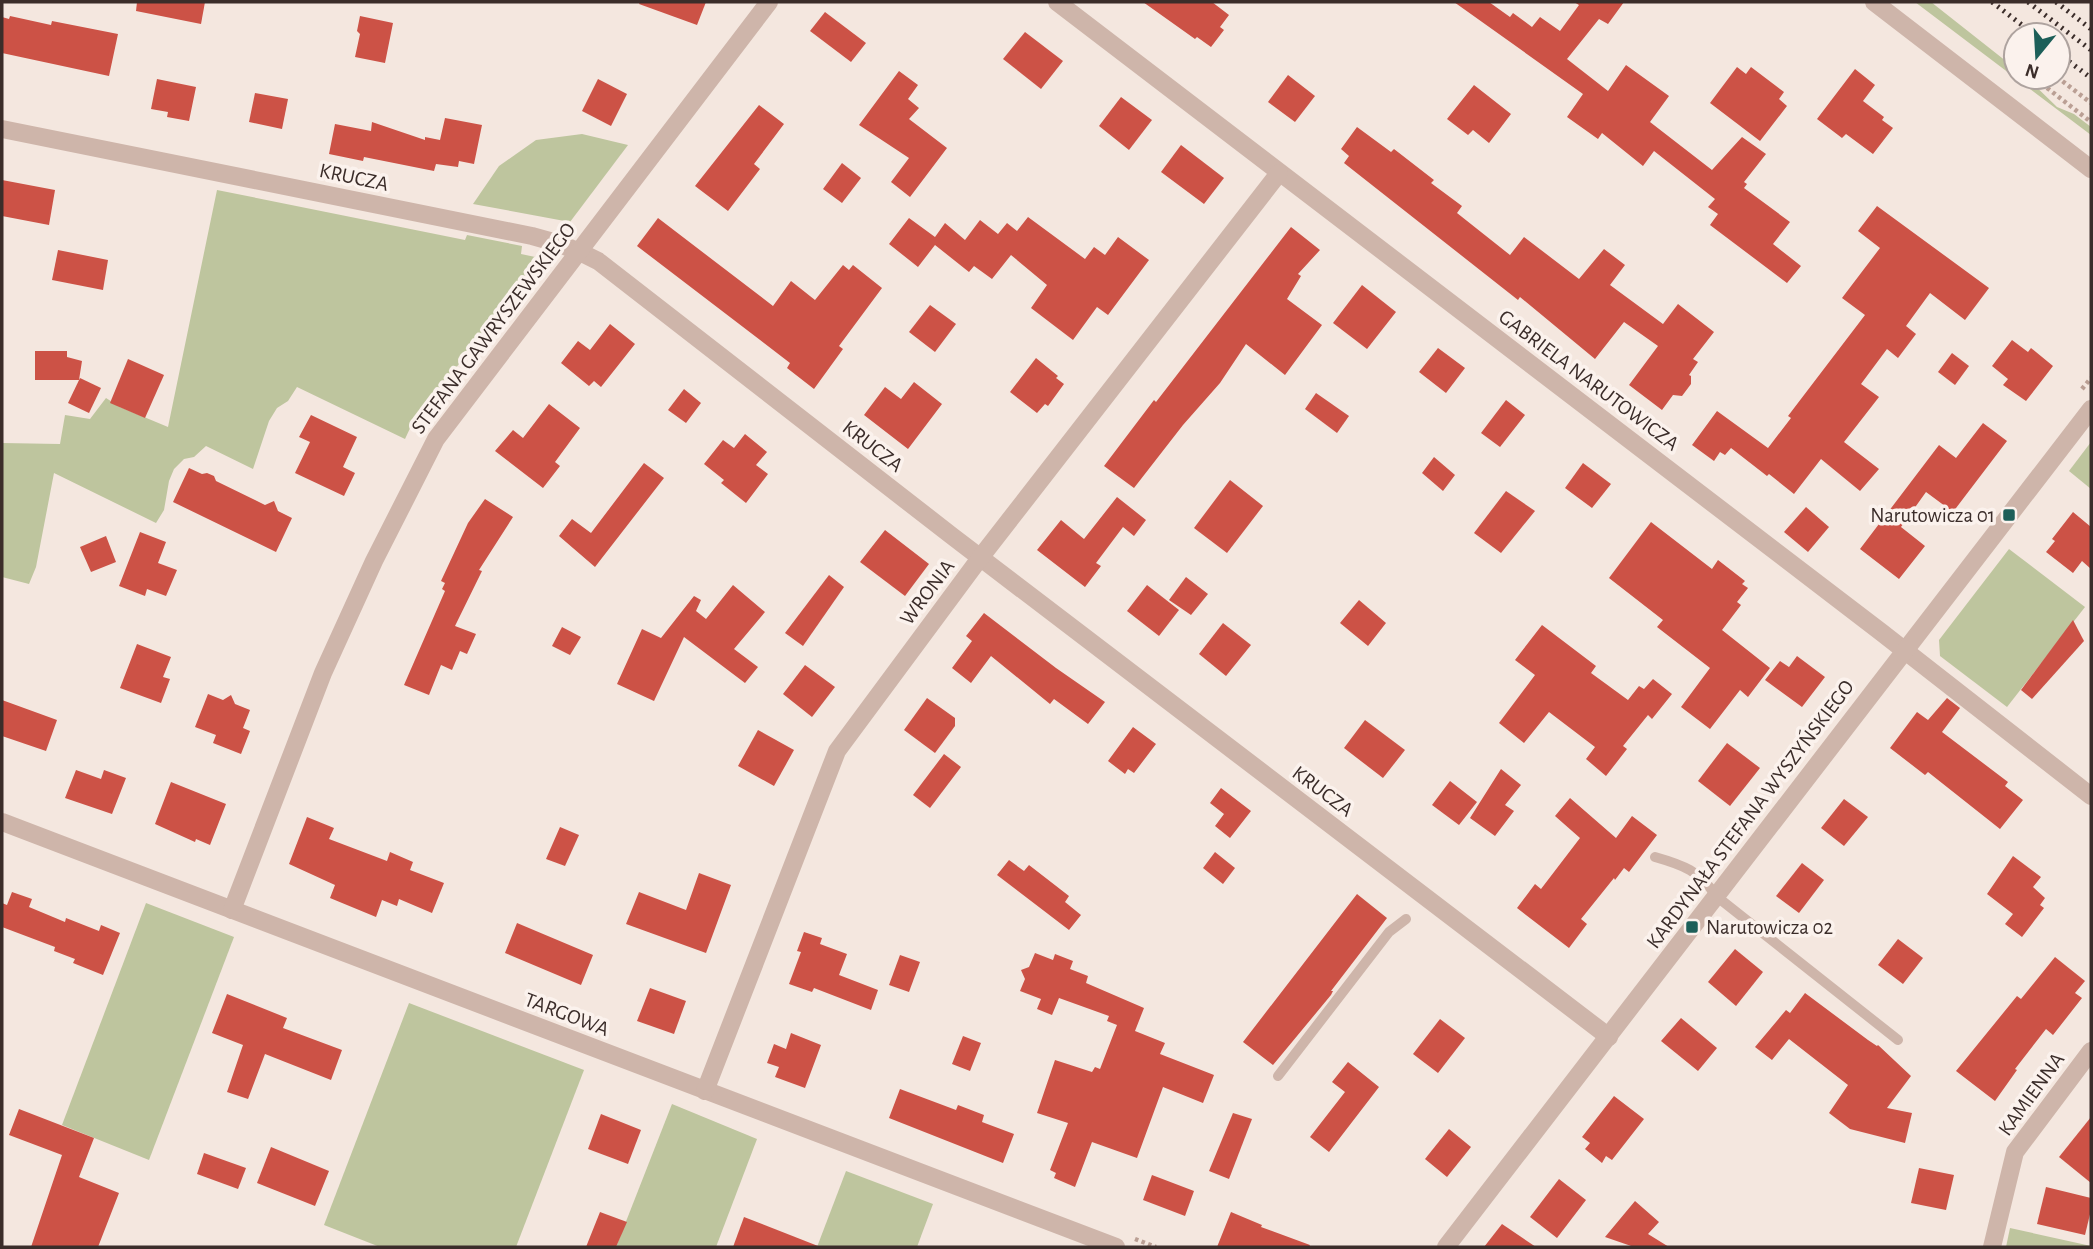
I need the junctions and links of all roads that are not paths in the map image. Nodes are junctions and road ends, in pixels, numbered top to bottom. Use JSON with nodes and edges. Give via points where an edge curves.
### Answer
{"nodes":[{"id":1,"x":769,"y":2,"type":"edge"},
{"id":2,"x":1057,"y":2,"type":"edge"},
{"id":3,"x":1874,"y":2,"type":"edge"},
{"id":4,"x":2,"y":129,"type":"edge"},
{"id":5,"x":2091,"y":169,"type":"edge"},
{"id":6,"x":1279,"y":173,"type":"junction"},
{"id":7,"x":580,"y":251,"type":"junction"},
{"id":8,"x":2091,"y":409,"type":"edge"},
{"id":9,"x":981,"y":558,"type":"junction"},
{"id":10,"x":1905,"y":650,"type":"junction"},
{"id":11,"x":2091,"y":796,"type":"edge"},
{"id":12,"x":2,"y":822,"type":"edge"},
{"id":13,"x":1655,"y":857,"type":"dead end"},
{"id":14,"x":1716,"y":896,"type":"junction"},
{"id":15,"x":232,"y":910,"type":"junction"},
{"id":16,"x":1406,"y":919,"type":"dead end"},
{"id":17,"x":1609,"y":1037,"type":"junction"},
{"id":18,"x":1898,"y":1040,"type":"dead end"},
{"id":19,"x":2091,"y":1051,"type":"edge"},
{"id":20,"x":1278,"y":1076,"type":"dead end"},
{"id":21,"x":705,"y":1091,"type":"junction"},
{"id":22,"x":1116,"y":1247,"type":"edge"},
{"id":23,"x":1446,"y":1247,"type":"edge"},
{"id":24,"x":1992,"y":1247,"type":"edge"}],
"edges":[{"from":1,"to":7,"type":"street","name":"STEFANA GAWRYSZEWSKIEGO"},
{"from":2,"to":6,"type":"street","name":"GABRIELA NARUTOWICZA"},
{"from":3,"to":5,"type":"street"},
{"from":4,"to":7,"type":"street","name":"KRUCZA","via":[[532,236]]},
{"from":6,"to":9,"type":"street","name":"WRONIA"},
{"from":6,"to":10,"type":"street","name":"GABRIELA NARUTOWICZA"},
{"from":7,"to":9,"type":"street","name":"KRUCZA"},
{"from":7,"to":15,"type":"street","name":"STEFANA GAWRYSZEWSKIEGO","via":[[426,456],[323,673]]},
{"from":8,"to":10,"type":"street","name":"KARDYNAŁA STEFANA WYSZYŃSKIEGO"},
{"from":9,"to":17,"type":"street","name":"KRUCZA"},
{"from":9,"to":21,"type":"street","name":"WRONIA","via":[[837,751]]},
{"from":10,"to":11,"type":"street","name":"GABRIELA NARUTOWICZA"},
{"from":10,"to":14,"type":"street","name":"KARDYNAŁA STEFANA WYSZYŃSKIEGO"},
{"from":12,"to":15,"type":"street","name":"TARGOWA"},
{"from":13,"to":14,"type":"lane","via":[[1682,864],[1706,881]]},
{"from":14,"to":17,"type":"street","name":"KARDYNAŁA STEFANA WYSZYŃSKIEGO"},
{"from":14,"to":18,"type":"lane"},
{"from":15,"to":21,"type":"street","name":"TARGOWA"},
{"from":16,"to":20,"type":"lane","via":[[1390,932]]},
{"from":17,"to":23,"type":"street","name":"KARDYNAŁA STEFANA WYSZYŃSKIEGO"},
{"from":19,"to":24,"type":"street","name":"KAMIENNA","via":[[2015,1152]]},
{"from":21,"to":22,"type":"street","name":"TARGOWA"}]}
